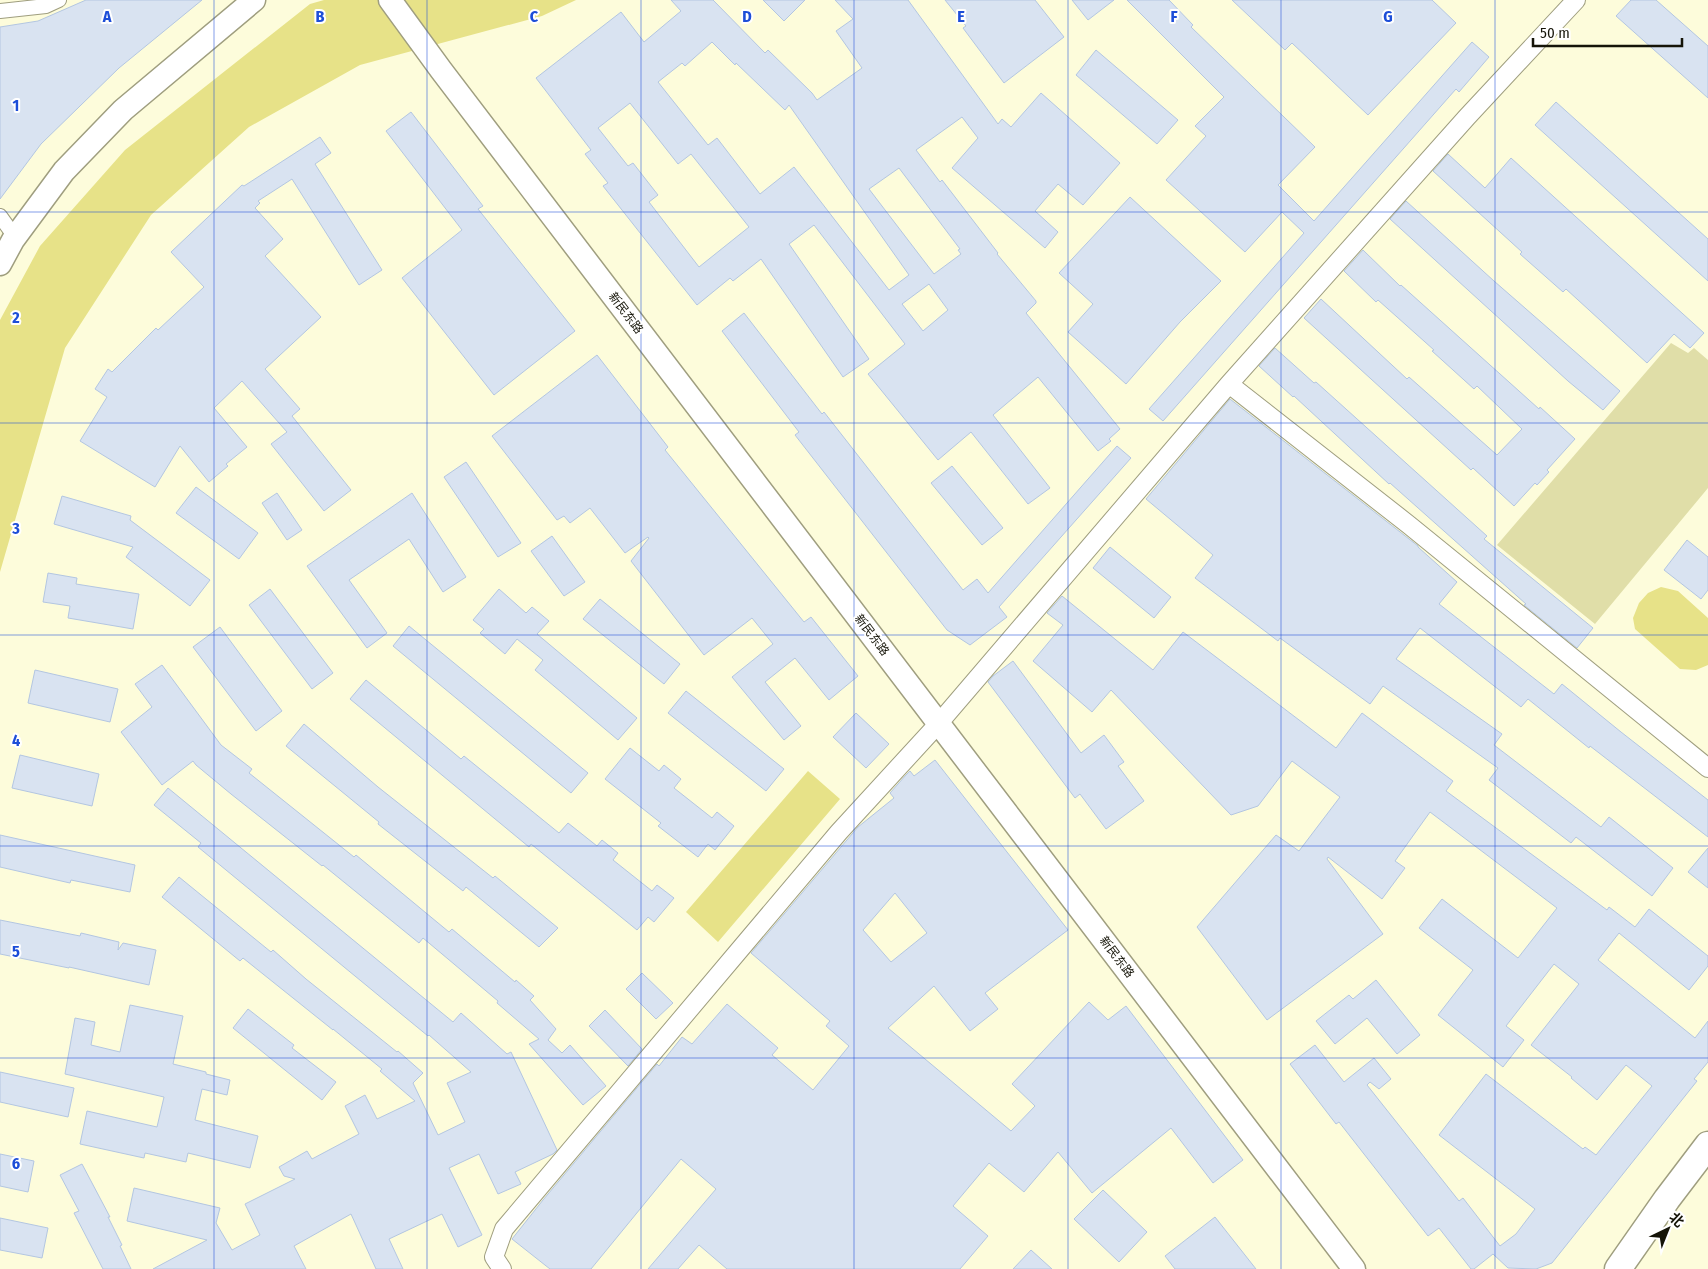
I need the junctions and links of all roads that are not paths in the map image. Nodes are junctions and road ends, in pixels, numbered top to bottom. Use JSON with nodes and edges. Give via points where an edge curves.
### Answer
{"nodes":[{"id":1,"x":59,"y":0,"type":"edge"},
{"id":2,"x":254,"y":0,"type":"edge"},
{"id":3,"x":390,"y":0,"type":"edge"},
{"id":4,"x":1576,"y":0,"type":"edge"},
{"id":5,"x":13,"y":5,"type":"edge"},
{"id":6,"x":0,"y":12,"type":"edge"},
{"id":7,"x":0,"y":216,"type":"edge"},
{"id":8,"x":15,"y":237,"type":"junction"},
{"id":9,"x":0,"y":264,"type":"edge"},
{"id":10,"x":1229,"y":384,"type":"junction"},
{"id":11,"x":939,"y":723,"type":"junction"},
{"id":12,"x":1708,"y":768,"type":"edge"},
{"id":13,"x":1708,"y":1145,"type":"edge"},
{"id":14,"x":494,"y":1265,"type":"edge"},
{"id":15,"x":1354,"y":1269,"type":"edge"},
{"id":16,"x":1618,"y":1269,"type":"edge"}],
"edges":[{"from":1,"to":5,"type":"street","via":[[46,6]]},
{"from":2,"to":8,"type":"street","via":[[123,110],[64,171]]},
{"from":3,"to":11,"type":"street","name":"新民东路"},
{"from":4,"to":10,"type":"street"},
{"from":5,"to":6,"type":"street"},
{"from":7,"to":8,"type":"street"},
{"from":8,"to":9,"type":"street"},
{"from":10,"to":11,"type":"street"},
{"from":10,"to":12,"type":"street","via":[[1409,525]]},
{"from":11,"to":14,"type":"street","via":[[839,832],[504,1229]]},
{"from":11,"to":15,"type":"street","name":"新民东路"},
{"from":13,"to":16,"type":"main road"}]}
